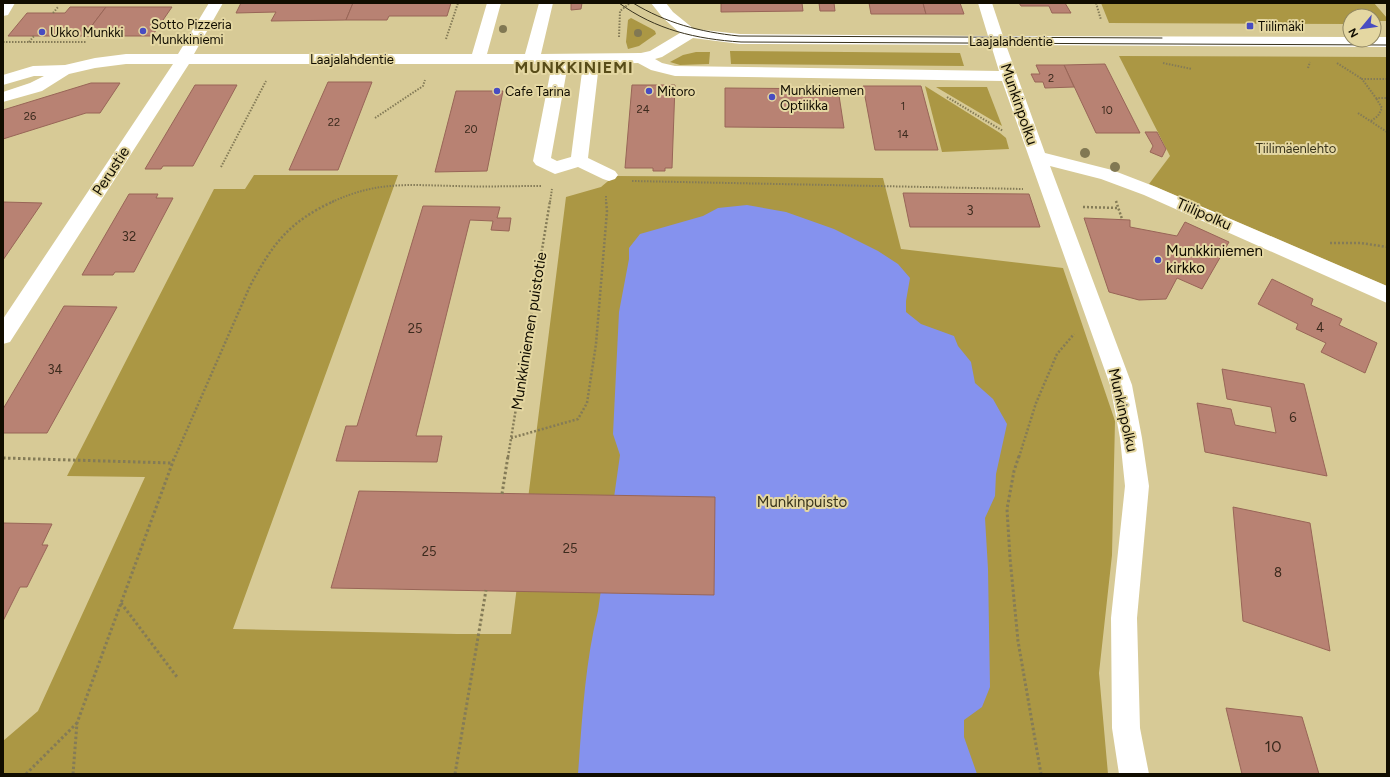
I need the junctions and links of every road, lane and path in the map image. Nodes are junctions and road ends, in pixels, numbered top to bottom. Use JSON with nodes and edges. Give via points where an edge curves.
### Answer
{"nodes":[{"id":1,"x":8,"y":3,"type":"edge"},
{"id":2,"x":216,"y":3,"type":"edge"},
{"id":3,"x":458,"y":3,"type":"edge"},
{"id":4,"x":494,"y":3,"type":"edge"},
{"id":5,"x":546,"y":3,"type":"edge"},
{"id":6,"x":630,"y":3,"type":"edge"},
{"id":7,"x":658,"y":3,"type":"edge"},
{"id":8,"x":985,"y":3,"type":"edge"},
{"id":9,"x":1096,"y":3,"type":"edge"},
{"id":10,"x":58,"y":7,"type":"dead end"},
{"id":11,"x":3,"y":12,"type":"edge"},
{"id":12,"x":53,"y":13,"type":"dead end"},
{"id":13,"x":1103,"y":26,"type":"dead end"},
{"id":14,"x":690,"y":33,"type":"junction"},
{"id":15,"x":34,"y":36,"type":"dead end"},
{"id":16,"x":446,"y":40,"type":"dead end"},
{"id":17,"x":619,"y":41,"type":"dead end"},
{"id":18,"x":997,"y":41,"type":"junction"},
{"id":19,"x":3,"y":42,"type":"edge"},
{"id":20,"x":28,"y":42,"type":"junction"},
{"id":21,"x":87,"y":42,"type":"dead end"},
{"id":22,"x":1387,"y":42,"type":"edge"},
{"id":23,"x":641,"y":58,"type":"junction"},
{"id":24,"x":184,"y":59,"type":"junction"},
{"id":25,"x":277,"y":59,"type":"junction"},
{"id":26,"x":432,"y":59,"type":"junction"},
{"id":27,"x":478,"y":59,"type":"junction"},
{"id":28,"x":532,"y":59,"type":"junction"},
{"id":29,"x":561,"y":59,"type":"junction"},
{"id":30,"x":592,"y":60,"type":"junction"},
{"id":31,"x":1333,"y":61,"type":"dead end"},
{"id":32,"x":65,"y":70,"type":"junction"},
{"id":33,"x":1008,"y":76,"type":"junction"},
{"id":34,"x":1362,"y":79,"type":"junction"},
{"id":35,"x":1387,"y":79,"type":"edge"},
{"id":36,"x":3,"y":80,"type":"edge"},
{"id":37,"x":3,"y":97,"type":"edge"},
{"id":38,"x":947,"y":97,"type":"dead end"},
{"id":39,"x":1376,"y":98,"type":"junction"},
{"id":40,"x":1387,"y":98,"type":"edge"},
{"id":41,"x":1358,"y":112,"type":"dead end"},
{"id":42,"x":375,"y":118,"type":"dead end"},
{"id":43,"x":1371,"y":122,"type":"junction"},
{"id":44,"x":1387,"y":132,"type":"edge"},
{"id":45,"x":1005,"y":133,"type":"dead end"},
{"id":46,"x":1037,"y":157,"type":"junction"},
{"id":47,"x":579,"y":161,"type":"junction"},
{"id":48,"x":221,"y":167,"type":"dead end"},
{"id":49,"x":555,"y":168,"type":"junction"},
{"id":50,"x":629,"y":181,"type":"dead end"},
{"id":51,"x":608,"y":182,"type":"joint"},
{"id":52,"x":553,"y":186,"type":"junction"},
{"id":53,"x":1029,"y":189,"type":"dead end"},
{"id":54,"x":1117,"y":203,"type":"dead end"},
{"id":55,"x":1093,"y":207,"type":"dead end"},
{"id":56,"x":1119,"y":208,"type":"junction"},
{"id":57,"x":1122,"y":219,"type":"dead end"},
{"id":58,"x":1387,"y":247,"type":"edge"},
{"id":59,"x":1291,"y":253,"type":"junction"},
{"id":60,"x":1387,"y":294,"type":"edge"},
{"id":61,"x":1098,"y":323,"type":"junction"},
{"id":62,"x":3,"y":336,"type":"edge"},
{"id":63,"x":512,"y":438,"type":"junction"},
{"id":64,"x":3,"y":458,"type":"edge"},
{"id":65,"x":172,"y":463,"type":"junction"},
{"id":66,"x":502,"y":494,"type":"dead end"},
{"id":67,"x":486,"y":590,"type":"dead end"},
{"id":68,"x":121,"y":603,"type":"junction"},
{"id":69,"x":177,"y":677,"type":"dead end"},
{"id":70,"x":77,"y":723,"type":"junction"},
{"id":71,"x":26,"y":774,"type":"edge"},
{"id":72,"x":73,"y":774,"type":"edge"},
{"id":73,"x":455,"y":774,"type":"edge"},
{"id":74,"x":1041,"y":774,"type":"edge"},
{"id":75,"x":1134,"y":774,"type":"edge"}],
"edges":[{"from":1,"to":11,"type":"street"},
{"from":2,"to":24,"type":"street","name":"Perustie"},
{"from":3,"to":16,"type":"path"},
{"from":4,"to":27,"type":"street"},
{"from":5,"to":28,"type":"street"},
{"from":6,"to":17,"type":"path","via":[[620,11]]},
{"from":7,"to":14,"type":"street"},
{"from":8,"to":18,"type":"street","name":"Munkinpolku"},
{"from":9,"to":13,"type":"path"},
{"from":10,"to":12,"type":"path"},
{"from":14,"to":18,"type":"street","name":"Laajalahdentie","via":[[740,39]]},
{"from":14,"to":23,"type":"street","name":"Laajalahdentie","via":[[656,54]]},
{"from":15,"to":20,"type":"path"},
{"from":18,"to":22,"type":"street","name":"Laajalahdentie"},
{"from":18,"to":33,"type":"street","name":"Munkinpolku"},
{"from":19,"to":20,"type":"path"},
{"from":20,"to":21,"type":"path"},
{"from":23,"to":30,"type":"street","name":"Laajalahdentie"},
{"from":23,"to":33,"type":"street","via":[[657,67],[675,71]]},
{"from":24,"to":25,"type":"street","name":"Laajalahdentie"},
{"from":24,"to":32,"type":"street","name":"Laajalahdentie","via":[[126,59]]},
{"from":24,"to":62,"type":"street","name":"Perustie"},
{"from":25,"to":26,"type":"street","name":"Laajalahdentie"},
{"from":25,"to":48,"type":"path"},
{"from":26,"to":27,"type":"street","name":"Laajalahdentie"},
{"from":26,"to":42,"type":"path","via":[[423,86]]},
{"from":27,"to":28,"type":"street","name":"Laajalahdentie"},
{"from":28,"to":29,"type":"street","name":"Laajalahdentie"},
{"from":29,"to":30,"type":"street","name":"Laajalahdentie"},
{"from":29,"to":49,"type":"street","via":[[542,161]]},
{"from":30,"to":47,"type":"street"},
{"from":31,"to":34,"type":"path"},
{"from":32,"to":36,"type":"street","name":"Laajalahdentie","via":[[33,71]]},
{"from":32,"to":37,"type":"street","name":"Laajalahdentie","via":[[36,87]]},
{"from":33,"to":46,"type":"street","name":"Munkinpolku"},
{"from":34,"to":35,"type":"path"},
{"from":34,"to":39,"type":"path"},
{"from":38,"to":45,"type":"path"},
{"from":39,"to":40,"type":"path"},
{"from":39,"to":43,"type":"path","via":[[1382,108]]},
{"from":41,"to":43,"type":"path"},
{"from":43,"to":44,"type":"path"},
{"from":46,"to":59,"type":"street","name":"Tiilipolku","via":[[1106,174],[1150,190]]},
{"from":46,"to":61,"type":"street","name":"Munkinpolku"},
{"from":47,"to":49,"type":"street"},
{"from":47,"to":51,"type":"street"},
{"from":49,"to":52,"type":"path","name":"Munkkiniemen puistotie"},
{"from":50,"to":53,"type":"path"},
{"from":51,"to":63,"type":"path","via":[[596,344],[587,403],[578,419]]},
{"from":52,"to":63,"type":"path","name":"Munkkiniemen puistotie"},
{"from":52,"to":65,"type":"path","via":[[401,184],[365,190],[305,216],[281,236],[250,286]]},
{"from":54,"to":56,"type":"path"},
{"from":55,"to":56,"type":"path"},
{"from":56,"to":57,"type":"path"},
{"from":58,"to":59,"type":"path","via":[[1361,243],[1326,243]]},
{"from":59,"to":60,"type":"street","name":"Tiilipolku"},
{"from":61,"to":74,"type":"path","via":[[1079,328],[1058,354],[1036,403],[1016,464],[1007,509],[1018,641]]},
{"from":61,"to":75,"type":"street","name":"Munkinpolku","via":[[1120,385],[1131,438],[1137,486],[1124,618],[1126,728]]},
{"from":63,"to":66,"type":"path","name":"Munkkiniemen puistotie"},
{"from":64,"to":65,"type":"path"},
{"from":65,"to":68,"type":"path"},
{"from":67,"to":73,"type":"path"},
{"from":68,"to":69,"type":"path"},
{"from":68,"to":70,"type":"path"},
{"from":70,"to":71,"type":"path"},
{"from":70,"to":72,"type":"path"}]}
